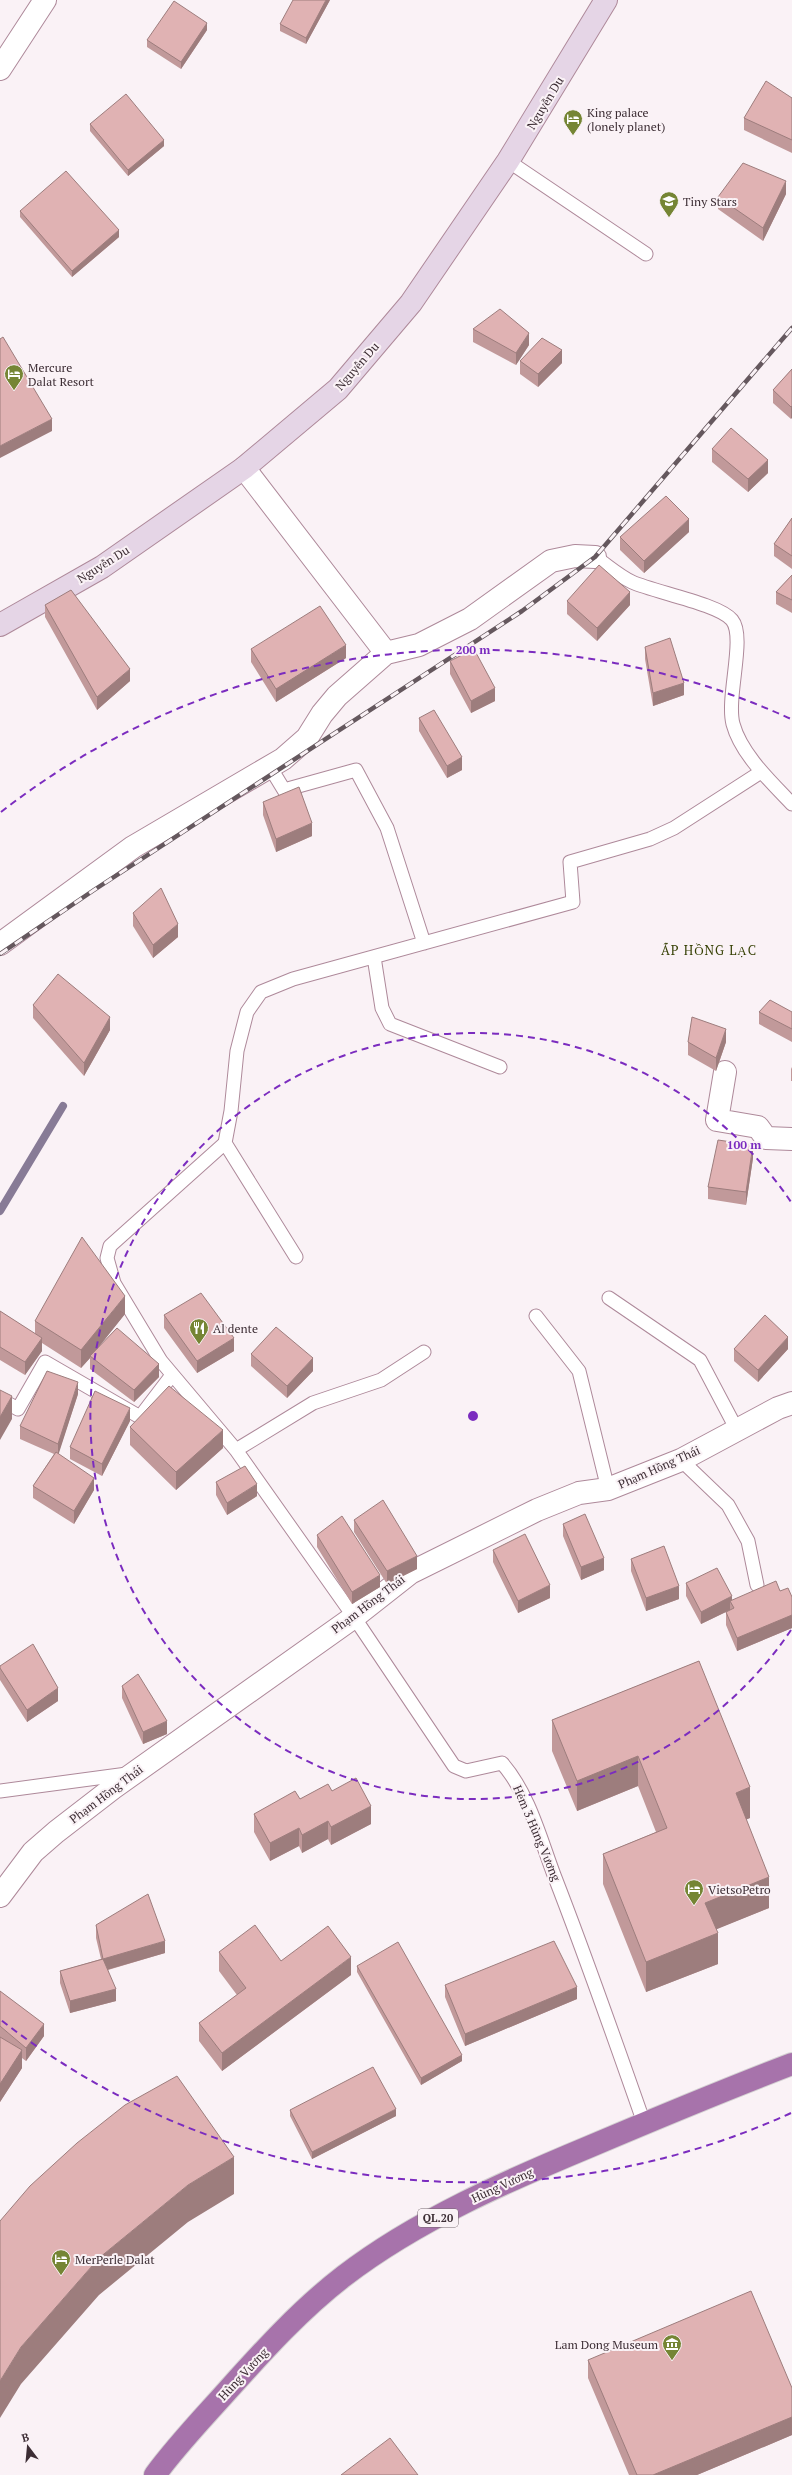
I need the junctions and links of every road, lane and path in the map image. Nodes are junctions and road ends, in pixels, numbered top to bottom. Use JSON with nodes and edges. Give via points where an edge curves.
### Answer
{"nodes":[{"id":1,"x":45,"y":0,"type":"edge"},
{"id":2,"x":606,"y":0,"type":"edge"},
{"id":3,"x":0,"y":68,"type":"edge"},
{"id":4,"x":508,"y":161,"type":"junction"},
{"id":5,"x":646,"y":254,"type":"dead end"},
{"id":6,"x":244,"y":468,"type":"junction"},
{"id":7,"x":595,"y":557,"type":"joint"},
{"id":8,"x":0,"y":625,"type":"edge"},
{"id":9,"x":386,"y":652,"type":"junction"},
{"id":10,"x":270,"y":767,"type":"junction"},
{"id":11,"x":761,"y":772,"type":"junction"},
{"id":12,"x":792,"y":804,"type":"edge"},
{"id":13,"x":1,"y":941,"type":"edge"},
{"id":14,"x":424,"y":943,"type":"junction"},
{"id":15,"x":374,"y":957,"type":"junction"},
{"id":16,"x":500,"y":1067,"type":"dead end"},
{"id":17,"x":725,"y":1072,"type":"dead end"},
{"id":18,"x":792,"y":1139,"type":"edge"},
{"id":19,"x":225,"y":1143,"type":"junction"},
{"id":20,"x":296,"y":1257,"type":"dead end"},
{"id":21,"x":608,"y":1298,"type":"dead end"},
{"id":22,"x":536,"y":1316,"type":"dead end"},
{"id":23,"x":424,"y":1352,"type":"dead end"},
{"id":24,"x":172,"y":1375,"type":"junction"},
{"id":25,"x":0,"y":1399,"type":"edge"},
{"id":26,"x":792,"y":1403,"type":"edge"},
{"id":27,"x":737,"y":1430,"type":"junction"},
{"id":28,"x":236,"y":1450,"type":"junction"},
{"id":29,"x":681,"y":1460,"type":"junction"},
{"id":30,"x":608,"y":1489,"type":"junction"},
{"id":31,"x":757,"y":1585,"type":"dead end"},
{"id":32,"x":354,"y":1617,"type":"junction"},
{"id":33,"x":134,"y":1773,"type":"junction"},
{"id":34,"x":0,"y":1791,"type":"edge"},
{"id":35,"x":0,"y":1896,"type":"edge"},
{"id":36,"x":792,"y":2064,"type":"edge"},
{"id":37,"x":792,"y":2074,"type":"edge"},
{"id":38,"x":754,"y":2079,"type":"junction"},
{"id":39,"x":644,"y":2123,"type":"junction"},
{"id":40,"x":154,"y":2475,"type":"edge"}],
"edges":[{"from":1,"to":3,"type":"street"},
{"from":2,"to":4,"type":"street","name":"Nguyễn Du"},
{"from":4,"to":5,"type":"lane"},
{"from":4,"to":6,"type":"street","name":"Nguyễn Du","via":[[411,303],[338,389]]},
{"from":6,"to":8,"type":"street","name":"Nguyễn Du","via":[[102,566]]},
{"from":6,"to":9,"type":"street"},
{"from":7,"to":9,"type":"street","via":[[575,556],[551,561],[470,619],[419,645]]},
{"from":7,"to":11,"type":"lane","via":[[632,582],[715,610],[731,619],[738,632],[730,709],[734,726]]},
{"from":9,"to":10,"type":"street","via":[[337,696],[307,738]]},
{"from":10,"to":13,"type":"street","via":[[132,847]]},
{"from":10,"to":14,"type":"lane","via":[[284,790],[356,770],[387,828]]},
{"from":11,"to":12,"type":"lane"},
{"from":11,"to":14,"type":"lane","via":[[674,828],[650,839],[570,862],[573,902]]},
{"from":14,"to":15,"type":"lane"},
{"from":15,"to":16,"type":"lane","via":[[382,1008],[390,1024]]},
{"from":15,"to":19,"type":"lane","via":[[261,992],[247,1012],[239,1045]]},
{"from":17,"to":18,"type":"street","via":[[717,1120],[758,1128],[766,1138]]},
{"from":19,"to":20,"type":"lane"},
{"from":19,"to":24,"type":"lane","via":[[110,1246],[107,1258],[114,1283]]},
{"from":21,"to":27,"type":"lane","via":[[700,1360]]},
{"from":22,"to":30,"type":"lane","via":[[579,1371]]},
{"from":23,"to":28,"type":"lane","via":[[381,1380],[313,1403]]},
{"from":24,"to":25,"type":"lane","via":[[140,1417],[45,1362],[18,1409]]},
{"from":24,"to":28,"type":"lane"},
{"from":26,"to":27,"type":"street","name":"Phạm Hồng Thái"},
{"from":27,"to":29,"type":"street","name":"Phạm Hồng Thái"},
{"from":28,"to":32,"type":"lane"},
{"from":29,"to":30,"type":"street","name":"Phạm Hồng Thái"},
{"from":29,"to":31,"type":"lane","via":[[728,1505],[748,1541]]},
{"from":30,"to":32,"type":"street","name":"Phạm Hồng Thái","via":[[578,1493],[465,1544],[410,1573]]},
{"from":32,"to":33,"type":"street","name":"Phạm Hồng Thái"},
{"from":32,"to":39,"type":"lane","name":"Hẻm 3 Hùng Vương","via":[[454,1766],[466,1771],[502,1763],[511,1773],[527,1805],[595,1980]]},
{"from":33,"to":34,"type":"lane"},
{"from":33,"to":35,"type":"street","name":"Phạm Hồng Thái","via":[[32,1852]]},
{"from":36,"to":38,"type":"highway","name":"Hùng Vương","number":"QL.20"},
{"from":37,"to":38,"type":"street"},
{"from":38,"to":39,"type":"highway","name":"Hùng Vương","number":"QL.20"},
{"from":39,"to":40,"type":"highway","name":"Hùng Vương","number":"QL.20","via":[[471,2199],[388,2246],[344,2276],[302,2313],[247,2368],[173,2450]]}]}
